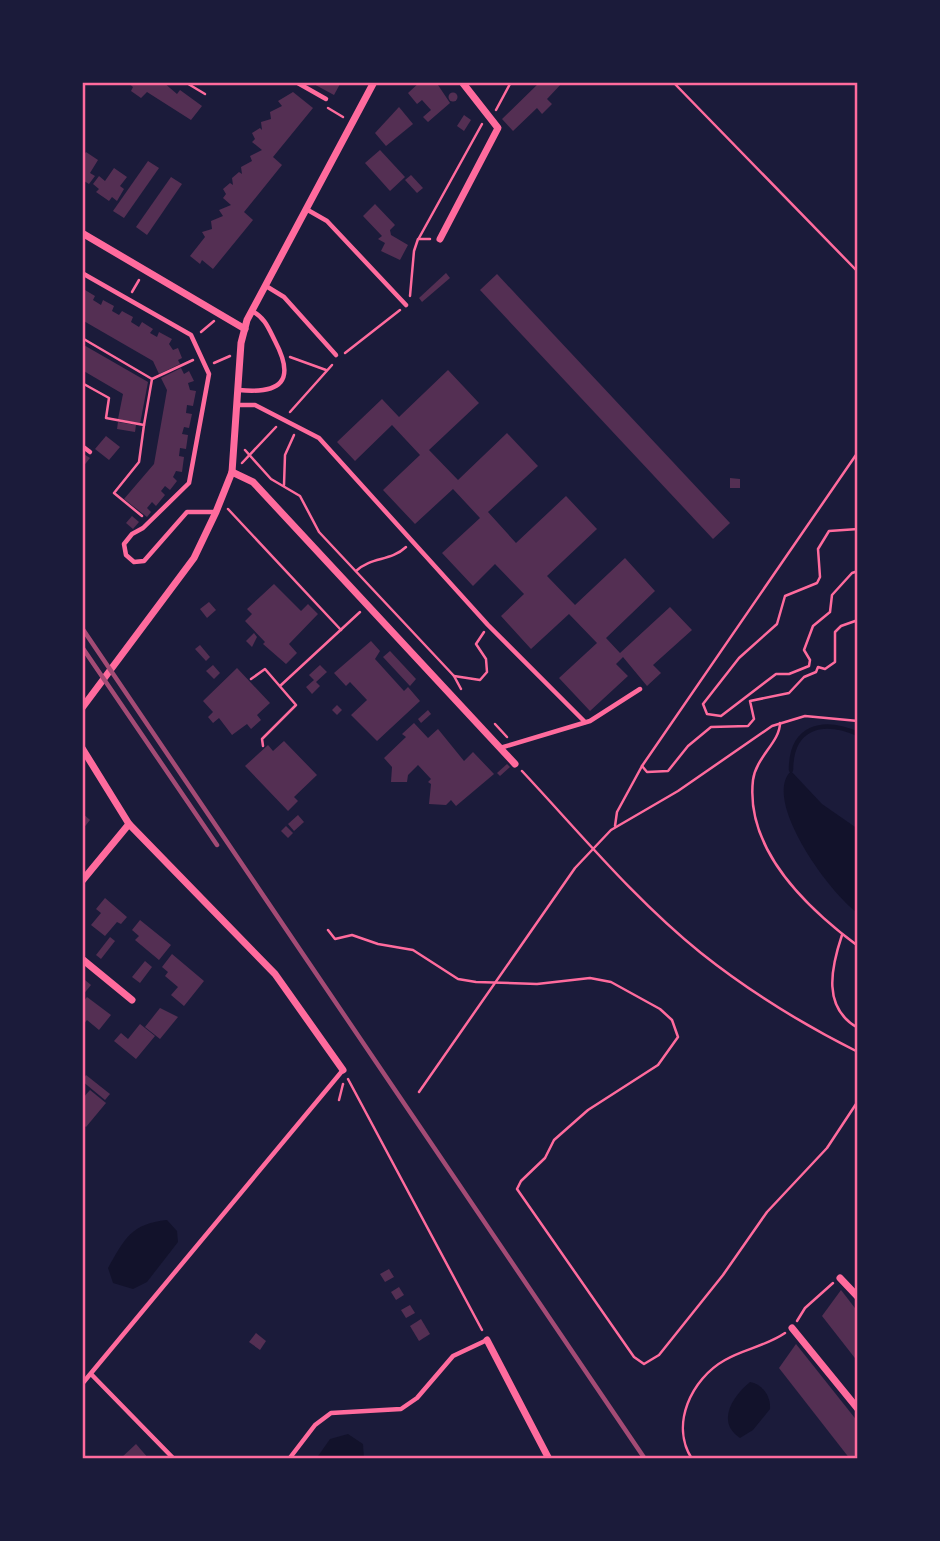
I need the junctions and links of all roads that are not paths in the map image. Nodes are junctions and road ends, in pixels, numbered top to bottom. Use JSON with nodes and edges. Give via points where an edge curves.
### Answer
{"nodes":[{"id":1,"x":296,"y":82,"type":"edge"},
{"id":2,"x":374,"y":82,"type":"edge"},
{"id":3,"x":462,"y":82,"type":"edge"},
{"id":4,"x":326,"y":99,"type":"road end"},
{"id":5,"x":305,"y":209,"type":"junction"},
{"id":6,"x":82,"y":233,"type":"edge"},
{"id":7,"x":440,"y":239,"type":"road end"},
{"id":8,"x":82,"y":273,"type":"edge"},
{"id":9,"x":265,"y":286,"type":"junction"},
{"id":10,"x":406,"y":305,"type":"road end"},
{"id":11,"x":251,"y":311,"type":"junction"},
{"id":12,"x":245,"y":329,"type":"junction"},
{"id":13,"x":336,"y":355,"type":"dead end"},
{"id":14,"x":239,"y":390,"type":"junction"},
{"id":15,"x":238,"y":405,"type":"junction"},
{"id":16,"x":82,"y":446,"type":"edge"},
{"id":17,"x":90,"y":452,"type":"dead end"},
{"id":18,"x":232,"y":472,"type":"junction"},
{"id":19,"x":218,"y":508,"type":"junction"},
{"id":20,"x":640,"y":689,"type":"dead end"},
{"id":21,"x":82,"y":708,"type":"edge"},
{"id":22,"x":585,"y":722,"type":"junction"},
{"id":23,"x":82,"y":748,"type":"edge"},
{"id":24,"x":499,"y":748,"type":"junction"},
{"id":25,"x":516,"y":764,"type":"road end"},
{"id":26,"x":129,"y":824,"type":"junction"},
{"id":27,"x":82,"y":881,"type":"edge"},
{"id":28,"x":82,"y":959,"type":"edge"},
{"id":29,"x":132,"y":999,"type":"dead end"},
{"id":30,"x":343,"y":1070,"type":"joint"},
{"id":31,"x":841,"y":1278,"type":"road end"},
{"id":32,"x":858,"y":1297,"type":"edge"},
{"id":33,"x":792,"y":1328,"type":"road end"},
{"id":34,"x":487,"y":1340,"type":"joint"},
{"id":35,"x":91,"y":1374,"type":"junction"},
{"id":36,"x":82,"y":1384,"type":"edge"},
{"id":37,"x":858,"y":1409,"type":"edge"},
{"id":38,"x":174,"y":1459,"type":"edge"},
{"id":39,"x":289,"y":1459,"type":"edge"},
{"id":40,"x":549,"y":1459,"type":"edge"}],
"edges":[{"from":1,"to":4,"type":"lane"},
{"from":2,"to":5,"type":"street"},
{"from":3,"to":7,"type":"street","via":[[492,117],[497,134]]},
{"from":5,"to":9,"type":"street"},
{"from":5,"to":10,"type":"lane","via":[[327,222]]},
{"from":6,"to":12,"type":"street"},
{"from":8,"to":19,"type":"lane","via":[[191,335],[209,374],[189,483],[132,534],[124,544],[126,555],[134,562],[144,561],[187,512]]},
{"from":9,"to":11,"type":"street"},
{"from":9,"to":13,"type":"lane","via":[[284,297]]},
{"from":11,"to":12,"type":"street"},
{"from":11,"to":14,"type":"lane","via":[[263,317],[286,367],[280,383],[262,391]]},
{"from":12,"to":14,"type":"street"},
{"from":14,"to":15,"type":"street"},
{"from":15,"to":18,"type":"street"},
{"from":15,"to":22,"type":"lane","via":[[255,405],[319,438],[488,625]]},
{"from":16,"to":17,"type":"lane"},
{"from":18,"to":19,"type":"street"},
{"from":18,"to":24,"type":"street","via":[[253,482]]},
{"from":19,"to":21,"type":"street","via":[[194,558]]},
{"from":20,"to":22,"type":"lane"},
{"from":22,"to":24,"type":"lane"},
{"from":23,"to":26,"type":"street"},
{"from":24,"to":25,"type":"street"},
{"from":26,"to":27,"type":"street"},
{"from":26,"to":30,"type":"street","via":[[275,974]]},
{"from":28,"to":29,"type":"street"},
{"from":30,"to":35,"type":"lane"},
{"from":31,"to":32,"type":"street"},
{"from":33,"to":37,"type":"street"},
{"from":34,"to":39,"type":"lane","via":[[453,1356],[417,1398],[401,1409],[331,1413],[315,1424]]},
{"from":34,"to":40,"type":"street"},
{"from":35,"to":36,"type":"lane"},
{"from":35,"to":38,"type":"lane"}]}
